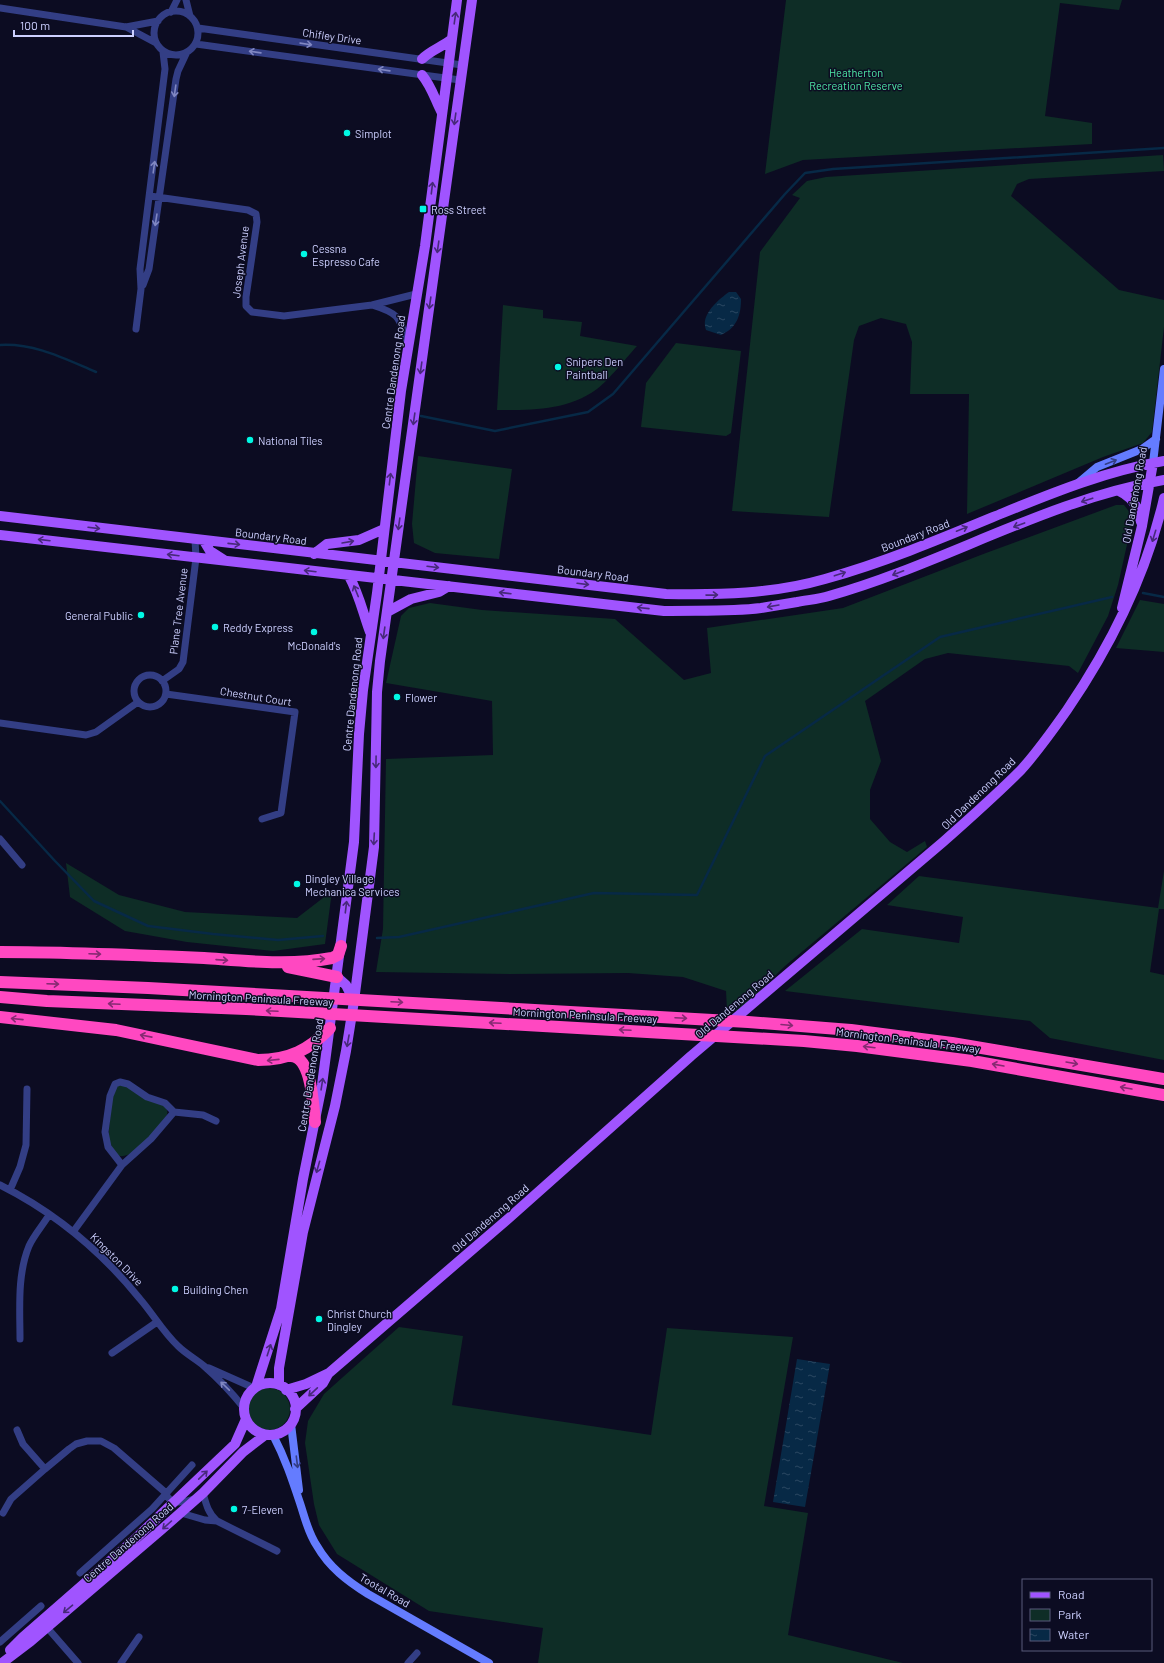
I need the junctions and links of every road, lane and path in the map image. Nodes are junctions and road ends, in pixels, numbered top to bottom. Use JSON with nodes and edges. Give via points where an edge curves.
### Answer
{"nodes":[{"id":1,"x":177,"y":0,"type":"edge"},
{"id":2,"x":186,"y":0,"type":"edge"},
{"id":3,"x":457,"y":0,"type":"edge"},
{"id":4,"x":472,"y":0,"type":"edge"},
{"id":5,"x":0,"y":8,"type":"edge"},
{"id":6,"x":171,"y":12,"type":"junction"},
{"id":7,"x":190,"y":16,"type":"junction"},
{"id":8,"x":158,"y":21,"type":"junction"},
{"id":9,"x":126,"y":27,"type":"junction"},
{"id":10,"x":198,"y":28,"type":"junction"},
{"id":11,"x":452,"y":39,"type":"junction"},
{"id":12,"x":156,"y":43,"type":"junction"},
{"id":13,"x":196,"y":44,"type":"junction"},
{"id":14,"x":163,"y":52,"type":"junction"},
{"id":15,"x":186,"y":54,"type":"junction"},
{"id":16,"x":422,"y":59,"type":"junction"},
{"id":17,"x":449,"y":63,"type":"junction"},
{"id":18,"x":462,"y":65,"type":"junction"},
{"id":19,"x":422,"y":75,"type":"junction"},
{"id":20,"x":446,"y":78,"type":"junction"},
{"id":21,"x":460,"y":80,"type":"junction"},
{"id":22,"x":442,"y":113,"type":"junction"},
{"id":23,"x":150,"y":196,"type":"junction"},
{"id":24,"x":160,"y":198,"type":"junction"},
{"id":25,"x":141,"y":289,"type":"junction"},
{"id":26,"x":416,"y":294,"type":"junction"},
{"id":27,"x":372,"y":305,"type":"junction"},
{"id":28,"x":136,"y":329,"type":"dead end"},
{"id":29,"x":408,"y":344,"type":"junction"},
{"id":30,"x":1164,"y":369,"type":"edge"},
{"id":31,"x":1156,"y":439,"type":"junction"},
{"id":32,"x":1164,"y":461,"type":"edge"},
{"id":33,"x":1153,"y":463,"type":"junction"},
{"id":34,"x":1164,"y":480,"type":"edge"},
{"id":35,"x":1078,"y":482,"type":"junction"},
{"id":36,"x":1150,"y":483,"type":"junction"},
{"id":37,"x":1119,"y":491,"type":"junction"},
{"id":38,"x":1164,"y":498,"type":"edge"},
{"id":39,"x":0,"y":516,"type":"edge"},
{"id":40,"x":1142,"y":526,"type":"junction"},
{"id":41,"x":384,"y":529,"type":"junction"},
{"id":42,"x":0,"y":535,"type":"edge"},
{"id":43,"x":200,"y":540,"type":"junction"},
{"id":44,"x":314,"y":554,"type":"junction"},
{"id":45,"x":196,"y":558,"type":"junction"},
{"id":46,"x":226,"y":561,"type":"junction"},
{"id":47,"x":380,"y":561,"type":"junction"},
{"id":48,"x":394,"y":562,"type":"junction"},
{"id":49,"x":349,"y":576,"type":"junction"},
{"id":50,"x":378,"y":579,"type":"junction"},
{"id":51,"x":392,"y":580,"type":"junction"},
{"id":52,"x":449,"y":586,"type":"junction"},
{"id":53,"x":374,"y":607,"type":"junction"},
{"id":54,"x":387,"y":611,"type":"junction"},
{"id":55,"x":1118,"y":624,"type":"junction"},
{"id":56,"x":371,"y":634,"type":"junction"},
{"id":57,"x":162,"y":681,"type":"junction"},
{"id":58,"x":166,"y":694,"type":"junction"},
{"id":59,"x":138,"y":702,"type":"junction"},
{"id":60,"x":0,"y":723,"type":"edge"},
{"id":61,"x":262,"y":819,"type":"dead end"},
{"id":62,"x":0,"y":838,"type":"edge"},
{"id":63,"x":22,"y":864,"type":"dead end"},
{"id":64,"x":341,"y":946,"type":"junction"},
{"id":65,"x":0,"y":952,"type":"edge"},
{"id":66,"x":266,"y":963,"type":"junction"},
{"id":67,"x":337,"y":977,"type":"junction"},
{"id":68,"x":0,"y":982,"type":"edge"},
{"id":69,"x":0,"y":997,"type":"edge"},
{"id":70,"x":356,"y":1001,"type":"junction"},
{"id":71,"x":0,"y":1017,"type":"edge"},
{"id":72,"x":330,"y":1028,"type":"junction"},
{"id":73,"x":290,"y":1056,"type":"junction"},
{"id":74,"x":1164,"y":1079,"type":"edge"},
{"id":75,"x":27,"y":1089,"type":"dead end"},
{"id":76,"x":1164,"y":1095,"type":"edge"},
{"id":77,"x":174,"y":1112,"type":"junction"},
{"id":78,"x":216,"y":1121,"type":"dead end"},
{"id":79,"x":315,"y":1122,"type":"junction"},
{"id":80,"x":122,"y":1165,"type":"junction"},
{"id":81,"x":0,"y":1185,"type":"edge"},
{"id":82,"x":10,"y":1190,"type":"junction"},
{"id":83,"x":50,"y":1215,"type":"junction"},
{"id":84,"x":73,"y":1232,"type":"junction"},
{"id":85,"x":157,"y":1322,"type":"junction"},
{"id":86,"x":20,"y":1339,"type":"dead end"},
{"id":87,"x":112,"y":1353,"type":"dead end"},
{"id":88,"x":203,"y":1366,"type":"junction"},
{"id":89,"x":329,"y":1373,"type":"junction"},
{"id":90,"x":283,"y":1387,"type":"junction"},
{"id":91,"x":255,"y":1388,"type":"junction"},
{"id":92,"x":244,"y":1408,"type":"junction"},
{"id":93,"x":295,"y":1409,"type":"junction"},
{"id":94,"x":246,"y":1419,"type":"junction"},
{"id":95,"x":291,"y":1424,"type":"junction"},
{"id":96,"x":17,"y":1430,"type":"dead end"},
{"id":97,"x":269,"y":1435,"type":"junction"},
{"id":98,"x":192,"y":1466,"type":"dead end"},
{"id":99,"x":45,"y":1469,"type":"junction"},
{"id":100,"x":188,"y":1490,"type":"junction"},
{"id":101,"x":166,"y":1493,"type":"junction"},
{"id":102,"x":200,"y":1496,"type":"junction"},
{"id":103,"x":175,"y":1502,"type":"junction"},
{"id":104,"x":301,"y":1506,"type":"junction"},
{"id":105,"x":181,"y":1513,"type":"junction"},
{"id":106,"x":3,"y":1514,"type":"dead end"},
{"id":107,"x":217,"y":1521,"type":"junction"},
{"id":108,"x":277,"y":1551,"type":"dead end"},
{"id":109,"x":80,"y":1573,"type":"dead end"},
{"id":110,"x":41,"y":1606,"type":"dead end"},
{"id":111,"x":45,"y":1624,"type":"junction"},
{"id":112,"x":139,"y":1637,"type":"dead end"},
{"id":113,"x":0,"y":1642,"type":"edge"},
{"id":114,"x":417,"y":1653,"type":"dead end"},
{"id":115,"x":0,"y":1660,"type":"edge"},
{"id":116,"x":2,"y":1663,"type":"edge"},
{"id":117,"x":78,"y":1663,"type":"edge"},
{"id":118,"x":121,"y":1663,"type":"edge"},
{"id":119,"x":408,"y":1663,"type":"edge"},
{"id":120,"x":489,"y":1663,"type":"edge"}],
"edges":[{"from":1,"to":6,"type":"street"},
{"from":2,"to":7,"type":"street"},
{"from":11,"to":3,"type":"main road","name":"Centre Dandenong Road","one_way":true},
{"from":4,"to":18,"type":"main road"},
{"from":5,"to":9,"type":"street"},
{"from":6,"to":7,"type":"street","via":[[178,11]]},
{"from":6,"to":8,"type":"street"},
{"from":7,"to":10,"type":"street"},
{"from":8,"to":9,"type":"street"},
{"from":8,"to":12,"type":"street","via":[[154,28]]},
{"from":9,"to":12,"type":"street"},
{"from":10,"to":13,"type":"street"},
{"from":10,"to":16,"type":"street","name":"Chifley Drive","one_way":true},
{"from":11,"to":16,"type":"main road","via":[[430,51]]},
{"from":11,"to":17,"type":"main road","name":"Centre Dandenong Road"},
{"from":12,"to":14,"type":"street"},
{"from":13,"to":15,"type":"street"},
{"from":19,"to":13,"type":"street","one_way":true},
{"from":14,"to":15,"type":"street","via":[[174,56]]},
{"from":23,"to":14,"type":"street","one_way":true,"via":[[165,69]]},
{"from":15,"to":24,"type":"street","one_way":true,"via":[[176,79]]},
{"from":16,"to":17,"type":"street","name":"Chifley Drive"},
{"from":17,"to":18,"type":"street","name":"Chifley Drive"},
{"from":17,"to":20,"type":"main road","name":"Centre Dandenong Road"},
{"from":18,"to":21,"type":"main road"},
{"from":19,"to":20,"type":"street"},
{"from":19,"to":22,"type":"main road","via":[[431,87]]},
{"from":20,"to":21,"type":"street"},
{"from":20,"to":22,"type":"main road","name":"Centre Dandenong Road"},
{"from":21,"to":48,"type":"main road","one_way":true},
{"from":26,"to":22,"type":"main road","name":"Centre Dandenong Road","one_way":true,"via":[[425,246]]},
{"from":23,"to":24,"type":"street","name":"Joseph Avenue"},
{"from":23,"to":25,"type":"street","via":[[140,269]]},
{"from":24,"to":25,"type":"street","one_way":true,"via":[[149,269]]},
{"from":24,"to":27,"type":"street","name":"Joseph Avenue","via":[[248,210],[256,214],[246,297],[246,306],[252,312],[284,316]]},
{"from":25,"to":28,"type":"street"},
{"from":26,"to":27,"type":"street","name":"Joseph Avenue"},
{"from":26,"to":29,"type":"main road","name":"Centre Dandenong Road"},
{"from":27,"to":29,"type":"street","name":"Joseph Avenue","via":[[390,311],[399,319]]},
{"from":41,"to":29,"type":"main road","name":"Centre Dandenong Road","one_way":true},
{"from":30,"to":31,"type":"main road","name":"Old Dandenong Road"},
{"from":31,"to":33,"type":"main road","name":"Old Dandenong Road"},
{"from":35,"to":31,"type":"main road","one_way":true,"via":[[1097,467],[1142,449]]},
{"from":32,"to":33,"type":"main road","name":"Boundary Road"},
{"from":33,"to":35,"type":"main road","name":"Boundary Road"},
{"from":33,"to":36,"type":"main road","name":"Old Dandenong Road"},
{"from":34,"to":36,"type":"main road"},
{"from":48,"to":35,"type":"main road","name":"Boundary Road","one_way":true,"via":[[666,594],[714,595],[764,591],[824,580],[885,560]]},
{"from":36,"to":37,"type":"main road"},
{"from":36,"to":40,"type":"main road","name":"Old Dandenong Road"},
{"from":37,"to":40,"type":"main road","via":[[1133,502]]},
{"from":37,"to":52,"type":"main road","one_way":true,"via":[[998,532],[894,575],[828,596],[760,608],[664,611]]},
{"from":38,"to":55,"type":"main road","name":"Old Dandenong Road","one_way":true,"via":[[1144,568]]},
{"from":39,"to":43,"type":"main road","name":"Boundary Road","one_way":true},
{"from":40,"to":55,"type":"main road","name":"Old Dandenong Road"},
{"from":44,"to":41,"type":"main road","one_way":true,"via":[[327,544],[360,540]]},
{"from":41,"to":47,"type":"main road","name":"Centre Dandenong Road"},
{"from":45,"to":42,"type":"main road","one_way":true},
{"from":43,"to":44,"type":"main road","name":"Boundary Road","one_way":true},
{"from":43,"to":45,"type":"street","name":"Plane Tree Avenue"},
{"from":43,"to":46,"type":"main road","via":[[210,551]]},
{"from":44,"to":47,"type":"main road","name":"Boundary Road"},
{"from":45,"to":46,"type":"main road"},
{"from":45,"to":57,"type":"street","name":"Plane Tree Avenue","via":[[183,662],[179,669]]},
{"from":49,"to":46,"type":"main road","one_way":true},
{"from":47,"to":48,"type":"main road","name":"Boundary Road"},
{"from":47,"to":50,"type":"main road","name":"Centre Dandenong Road"},
{"from":48,"to":51,"type":"main road"},
{"from":49,"to":50,"type":"main road"},
{"from":56,"to":49,"type":"main road","one_way":true,"via":[[358,592]]},
{"from":50,"to":51,"type":"main road"},
{"from":50,"to":53,"type":"main road","name":"Centre Dandenong Road"},
{"from":51,"to":52,"type":"main road"},
{"from":51,"to":54,"type":"main road"},
{"from":52,"to":54,"type":"main road","via":[[439,592],[411,599]]},
{"from":53,"to":54,"type":"main road"},
{"from":53,"to":56,"type":"main road","name":"Centre Dandenong Road"},
{"from":54,"to":70,"type":"main road","one_way":true,"via":[[377,692],[374,847]]},
{"from":55,"to":89,"type":"main road","name":"Old Dandenong Road","via":[[1091,673],[1056,726],[1022,769],[943,842],[691,1056]]},
{"from":64,"to":56,"type":"main road","name":"Centre Dandenong Road","one_way":true,"via":[[354,842],[360,721]]},
{"from":57,"to":58,"type":"street"},
{"from":57,"to":59,"type":"street","via":[[153,675],[141,678],[135,686],[135,698]]},
{"from":58,"to":59,"type":"street","via":[[156,706],[145,706]]},
{"from":58,"to":61,"type":"street","name":"Chestnut Court","via":[[295,712],[281,813]]},
{"from":59,"to":60,"type":"street","via":[[96,732],[86,735]]},
{"from":62,"to":63,"type":"street"},
{"from":66,"to":64,"type":"highway","one_way":true,"via":[[332,958],[339,953]]},
{"from":64,"to":67,"type":"main road","name":"Centre Dandenong Road"},
{"from":65,"to":66,"type":"highway","one_way":true,"via":[[81,953]]},
{"from":66,"to":67,"type":"highway"},
{"from":67,"to":70,"type":"main road","via":[[346,985]]},
{"from":67,"to":72,"type":"main road","name":"Centre Dandenong Road"},
{"from":68,"to":70,"type":"highway","name":"Mornington Peninsula Freeway","one_way":true,"via":[[156,988]]},
{"from":76,"to":69,"type":"highway","name":"Mornington Peninsula Freeway","one_way":true,"via":[[965,1060],[856,1046],[731,1036]]},
{"from":70,"to":72,"type":"main road"},
{"from":70,"to":74,"type":"highway","name":"Mornington Peninsula Freeway","one_way":true,"via":[[851,1030],[952,1043]]},
{"from":70,"to":90,"type":"main road","one_way":true,"via":[[335,1106],[301,1239],[279,1368]]},
{"from":73,"to":71,"type":"highway","one_way":true,"via":[[272,1060],[251,1059],[116,1030]]},
{"from":72,"to":73,"type":"highway","via":[[317,1041]]},
{"from":79,"to":72,"type":"main road","name":"Centre Dandenong Road","one_way":true},
{"from":73,"to":79,"type":"highway","via":[[299,1058],[306,1069]]},
{"from":75,"to":82,"type":"street","via":[[26,1145]]},
{"from":77,"to":78,"type":"street","via":[[203,1115]]},
{"from":77,"to":80,"type":"street","via":[[152,1139]]},
{"from":77,"to":80,"type":"street","via":[[165,1103],[147,1097],[128,1084],[115,1084],[110,1096],[105,1132],[108,1148]]},
{"from":91,"to":79,"type":"main road","name":"Centre Dandenong Road","one_way":true,"via":[[281,1309]]},
{"from":80,"to":84,"type":"street"},
{"from":81,"to":82,"type":"street","name":"Kingston Drive"},
{"from":82,"to":83,"type":"street","name":"Kingston Drive"},
{"from":83,"to":84,"type":"street","name":"Kingston Drive"},
{"from":83,"to":86,"type":"street","via":[[30,1246],[23,1267]]},
{"from":84,"to":85,"type":"street","name":"Kingston Drive","via":[[114,1269],[141,1299]]},
{"from":85,"to":87,"type":"street"},
{"from":85,"to":88,"type":"street","name":"Kingston Drive","via":[[179,1348]]},
{"from":88,"to":91,"type":"street","name":"Kingston Drive"},
{"from":92,"to":88,"type":"street","name":"Kingston Drive","one_way":true},
{"from":89,"to":90,"type":"main road","name":"Old Dandenong Road","via":[[306,1384]]},
{"from":89,"to":93,"type":"main road","name":"Old Dandenong Road","one_way":true,"via":[[323,1383]]},
{"from":90,"to":91,"type":"main road","via":[[266,1384]]},
{"from":90,"to":93,"type":"main road","via":[[294,1400]]},
{"from":91,"to":92,"type":"main road","via":[[247,1397]]},
{"from":92,"to":94,"type":"main road"},
{"from":93,"to":95,"type":"main road"},
{"from":94,"to":97,"type":"main road","via":[[254,1430]]},
{"from":100,"to":94,"type":"main road","name":"Centre Dandenong Road","one_way":true,"via":[[236,1444]]},
{"from":95,"to":97,"type":"main road","via":[[282,1432]]},
{"from":95,"to":104,"type":"main road","name":"Tootal Road","one_way":true},
{"from":96,"to":99,"type":"street","via":[[24,1444]]},
{"from":97,"to":102,"type":"main road","name":"Centre Dandenong Road","via":[[243,1452]]},
{"from":97,"to":104,"type":"main road","name":"Tootal Road","via":[[284,1455]]},
{"from":98,"to":101,"type":"street","name":"Centre Dandenong Road"},
{"from":99,"to":101,"type":"street","via":[[76,1444],[100,1441],[114,1448]]},
{"from":99,"to":106,"type":"street","via":[[11,1499]]},
{"from":100,"to":101,"type":"street"},
{"from":100,"to":103,"type":"main road","name":"Centre Dandenong Road"},
{"from":101,"to":103,"type":"street","via":[[170,1500]]},
{"from":101,"to":109,"type":"street","name":"Centre Dandenong Road","via":[[152,1509]]},
{"from":102,"to":103,"type":"street","via":[[186,1502]]},
{"from":102,"to":105,"type":"main road","name":"Centre Dandenong Road"},
{"from":102,"to":107,"type":"street","via":[[211,1516]]},
{"from":103,"to":111,"type":"main road","name":"Centre Dandenong Road"},
{"from":104,"to":120,"type":"main road","name":"Tootal Road","via":[[316,1545],[331,1566],[343,1577]]},
{"from":105,"to":107,"type":"street"},
{"from":105,"to":111,"type":"main road","name":"Centre Dandenong Road","one_way":true},
{"from":107,"to":108,"type":"street"},
{"from":110,"to":113,"type":"street"},
{"from":111,"to":115,"type":"main road","name":"Centre Dandenong Road","via":[[23,1637]]},
{"from":111,"to":116,"type":"main road","name":"Centre Dandenong Road"},
{"from":111,"to":117,"type":"street"},
{"from":112,"to":118,"type":"street"},
{"from":114,"to":119,"type":"street"}]}
